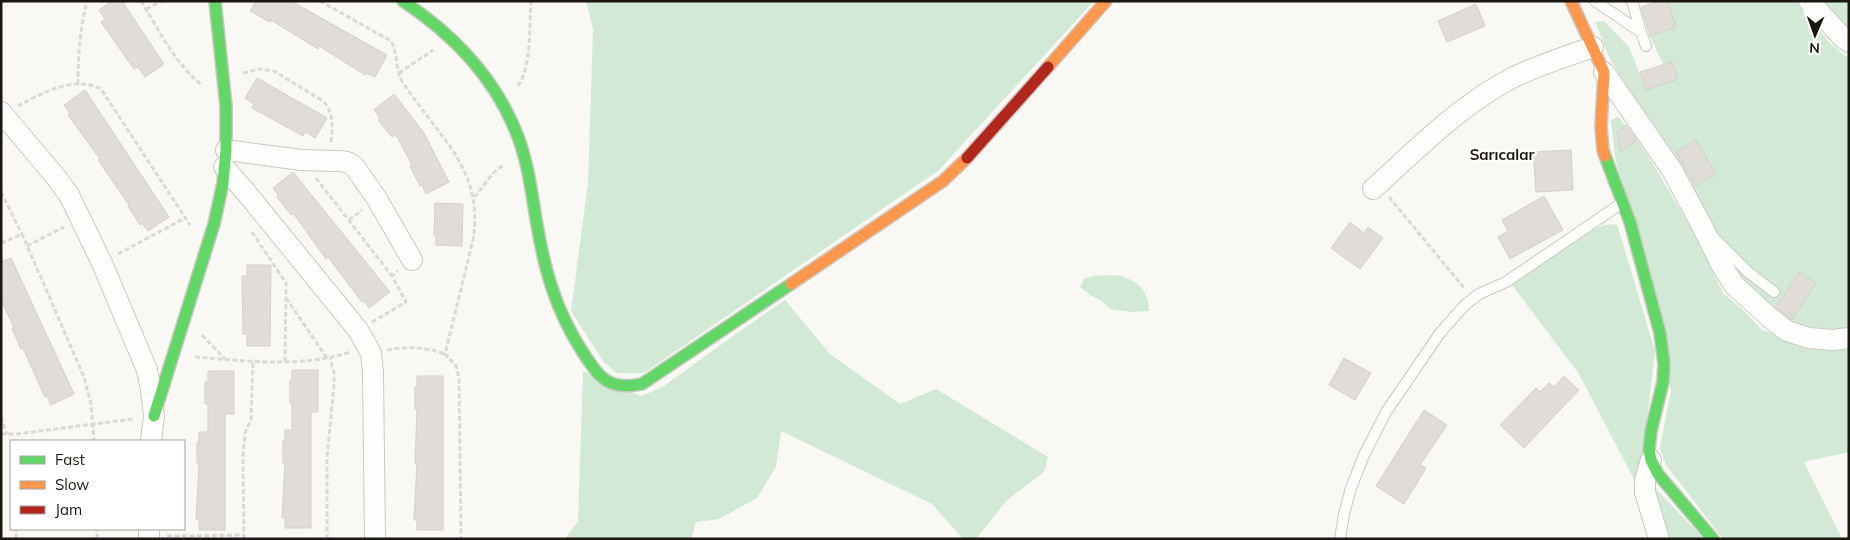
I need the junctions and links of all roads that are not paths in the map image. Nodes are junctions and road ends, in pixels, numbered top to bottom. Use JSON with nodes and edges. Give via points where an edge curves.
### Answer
{"nodes":[{"id":1,"x":215,"y":1,"type":"edge"},
{"id":2,"x":403,"y":1,"type":"edge"},
{"id":3,"x":1106,"y":1,"type":"edge"},
{"id":4,"x":1571,"y":1,"type":"edge"},
{"id":5,"x":1595,"y":1,"type":"edge"},
{"id":6,"x":1632,"y":1,"type":"edge"},
{"id":7,"x":1809,"y":1,"type":"edge"},
{"id":8,"x":1640,"y":32,"type":"junction"},
{"id":9,"x":1849,"y":42,"type":"edge"},
{"id":10,"x":1646,"y":46,"type":"dead end"},
{"id":11,"x":1593,"y":47,"type":"junction"},
{"id":12,"x":1604,"y":72,"type":"junction"},
{"id":13,"x":2,"y":113,"type":"edge"},
{"id":14,"x":225,"y":159,"type":"junction"},
{"id":15,"x":1376,"y":186,"type":"road end"},
{"id":16,"x":1623,"y":202,"type":"junction"},
{"id":17,"x":1702,"y":226,"type":"junction"},
{"id":18,"x":412,"y":260,"type":"road end"},
{"id":19,"x":1774,"y":292,"type":"dead end"},
{"id":20,"x":1849,"y":338,"type":"edge"},
{"id":21,"x":154,"y":416,"type":"junction"},
{"id":22,"x":151,"y":440,"type":"edge"},
{"id":23,"x":1651,"y":460,"type":"junction"},
{"id":24,"x":375,"y":539,"type":"edge"},
{"id":25,"x":1340,"y":539,"type":"edge"},
{"id":26,"x":1659,"y":539,"type":"edge"},
{"id":27,"x":1713,"y":539,"type":"edge"}],
"edges":[{"from":1,"to":14,"type":"street","via":[[226,106]]},
{"from":2,"to":3,"type":"street","via":[[452,36],[499,95],[522,144],[545,263],[566,325],[601,378],[610,384],[632,387],[642,384],[943,181],[980,145]]},
{"from":4,"to":11,"type":"street"},
{"from":5,"to":8,"type":"lane"},
{"from":6,"to":8,"type":"lane"},
{"from":7,"to":9,"type":"street"},
{"from":8,"to":10,"type":"lane"},
{"from":11,"to":12,"type":"street"},
{"from":11,"to":15,"type":"street","via":[[1514,78],[1474,102]]},
{"from":12,"to":16,"type":"street","via":[[1601,139]]},
{"from":12,"to":17,"type":"street","via":[[1672,170]]},
{"from":13,"to":21,"type":"street","via":[[55,176],[82,218],[147,370]]},
{"from":14,"to":18,"type":"street","via":[[347,162],[360,173]]},
{"from":14,"to":21,"type":"street","via":[[216,216]]},
{"from":14,"to":24,"type":"street","via":[[250,196],[365,343],[373,374]]},
{"from":16,"to":23,"type":"street","via":[[1662,346],[1663,382],[1651,431]]},
{"from":16,"to":25,"type":"lane","via":[[1512,278],[1479,294],[1440,333],[1386,412],[1364,455],[1351,488]]},
{"from":17,"to":19,"type":"lane","via":[[1748,272]]},
{"from":17,"to":20,"type":"street","via":[[1734,285],[1787,331],[1809,338]]},
{"from":21,"to":22,"type":"street"},
{"from":23,"to":26,"type":"street","via":[[1645,492]]},
{"from":23,"to":27,"type":"street","via":[[1658,474]]}]}
